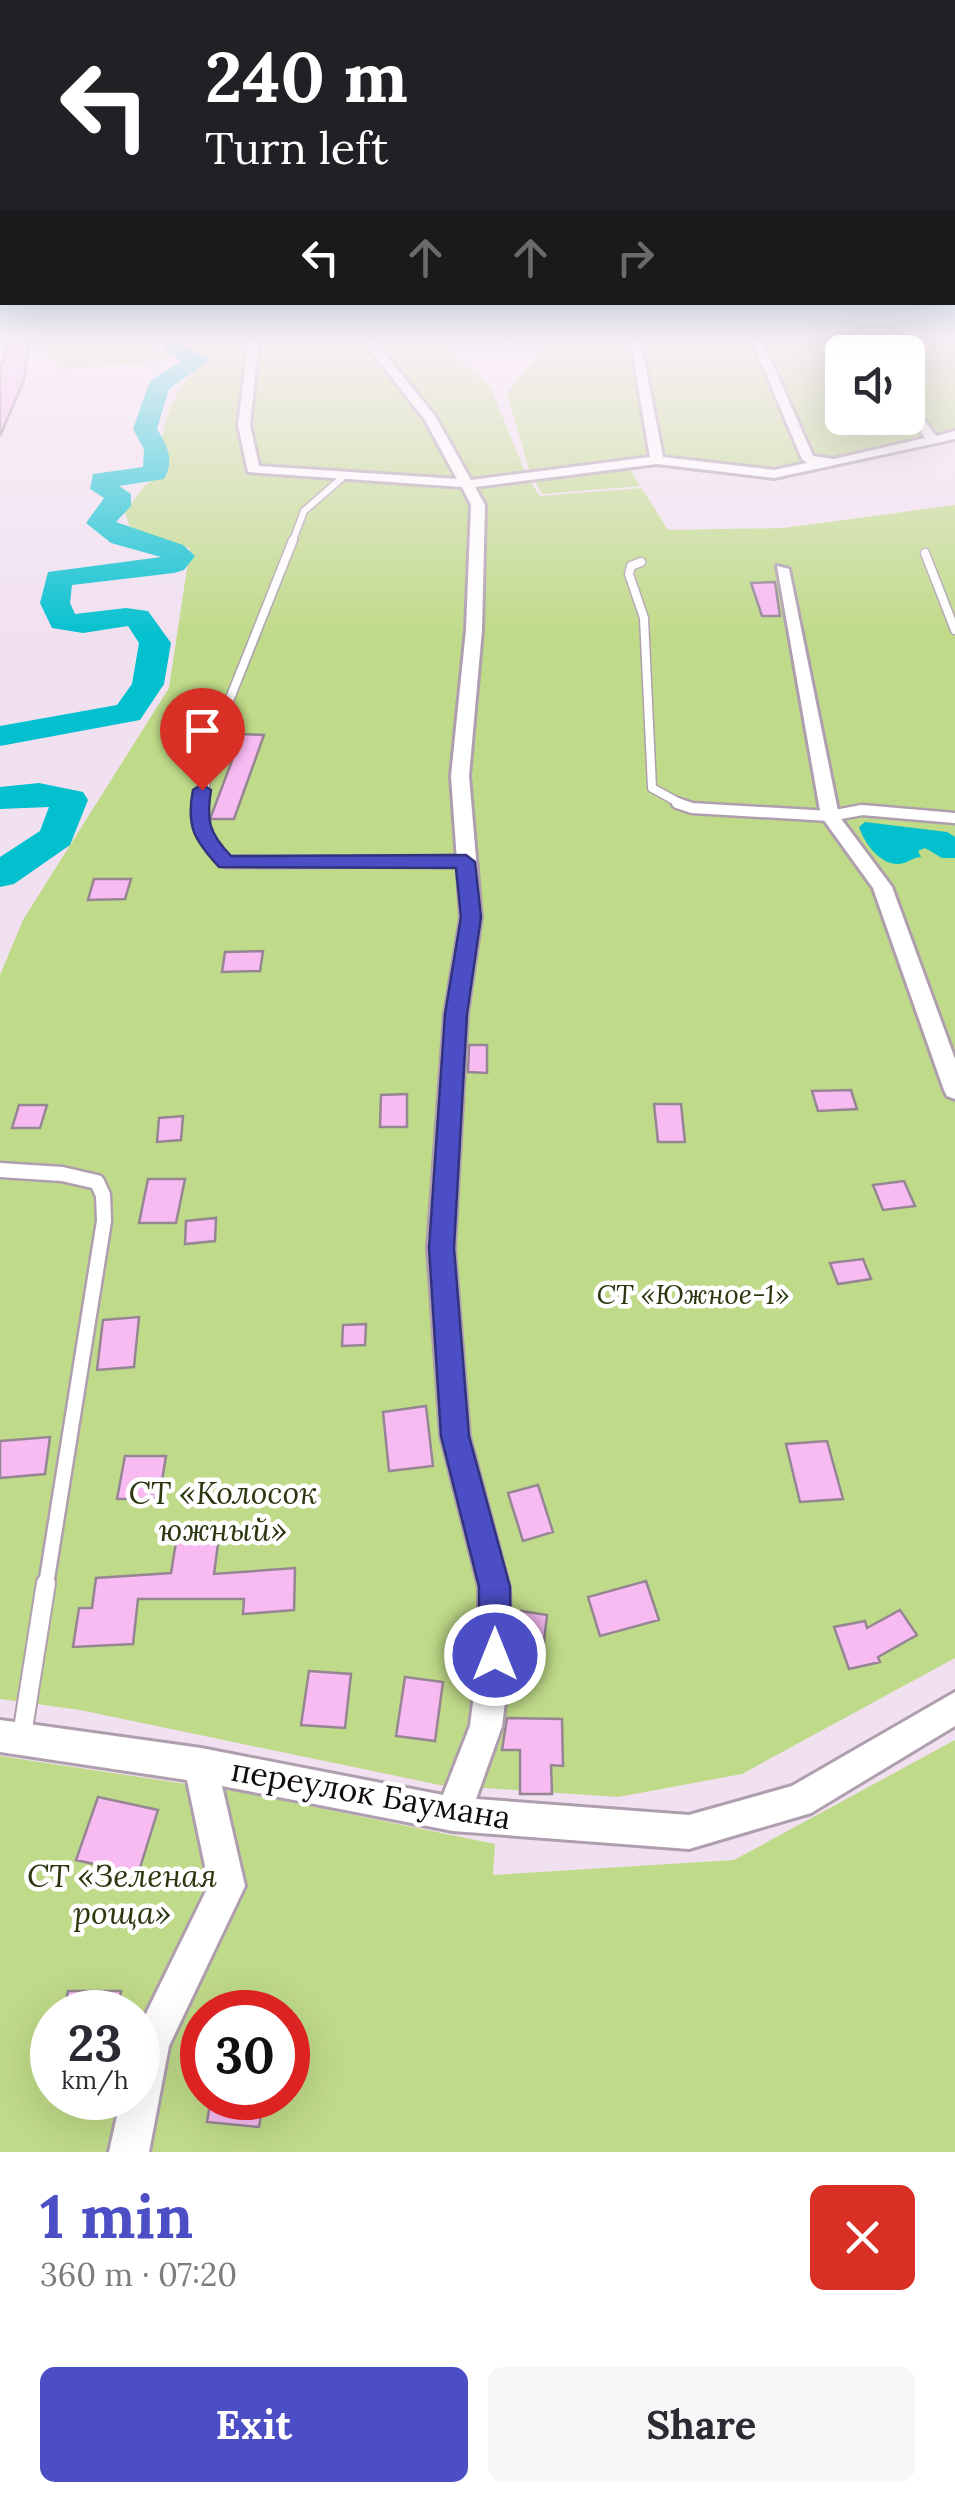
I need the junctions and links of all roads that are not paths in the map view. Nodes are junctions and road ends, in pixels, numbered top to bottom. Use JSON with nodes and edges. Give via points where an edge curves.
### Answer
{"nodes":[{"id":1,"x":246,"y":438,"type":"edge"},
{"id":2,"x":443,"y":438,"type":"edge"},
{"id":3,"x":655,"y":438,"type":"edge"},
{"id":4,"x":798,"y":438,"type":"edge"},
{"id":5,"x":930,"y":438,"type":"edge"},
{"id":6,"x":658,"y":460,"type":"junction"},
{"id":7,"x":819,"y":464,"type":"junction"},
{"id":8,"x":342,"y":478,"type":"junction"},
{"id":9,"x":469,"y":484,"type":"junction"},
{"id":10,"x":925,"y":554,"type":"dead end"},
{"id":11,"x":641,"y":562,"type":"dead end"},
{"id":12,"x":782,"y":569,"type":"dead end"},
{"id":13,"x":955,"y":630,"type":"edge"},
{"id":14,"x":830,"y":816,"type":"junction"},
{"id":15,"x":955,"y":818,"type":"edge"},
{"id":16,"x":466,"y":862,"type":"junction"},
{"id":17,"x":955,"y":1090,"type":"edge"},
{"id":18,"x":0,"y":1170,"type":"edge"},
{"id":19,"x":955,"y":1708,"type":"edge"},
{"id":20,"x":10,"y":1737,"type":"edge"},
{"id":21,"x":201,"y":1765,"type":"junction"},
{"id":22,"x":454,"y":1814,"type":"junction"},
{"id":23,"x":129,"y":2152,"type":"edge"}],
"edges":[{"from":1,"to":8,"type":"street","via":[[252,469]]},
{"from":2,"to":9,"type":"street"},
{"from":3,"to":6,"type":"street"},
{"from":4,"to":7,"type":"street","via":[[808,459]]},
{"from":5,"to":7,"type":"street"},
{"from":6,"to":7,"type":"street","via":[[774,474]]},
{"from":6,"to":9,"type":"street"},
{"from":8,"to":9,"type":"street"},
{"from":8,"to":16,"type":"lane","via":[[304,511],[281,562],[221,721],[196,820],[226,862]]},
{"from":9,"to":16,"type":"street","via":[[478,505],[474,630],[461,736]]},
{"from":10,"to":13,"type":"lane"},
{"from":11,"to":14,"type":"lane","via":[[629,574],[640,591],[646,630],[652,788],[692,808]]},
{"from":12,"to":14,"type":"street"},
{"from":14,"to":15,"type":"lane","via":[[862,810]]},
{"from":14,"to":17,"type":"street","via":[[882,887]]},
{"from":16,"to":22,"type":"street","via":[[471,917],[456,1014],[441,1248],[455,1436],[494,1587],[495,1655],[486,1726]]},
{"from":18,"to":20,"type":"lane","via":[[97,1182],[104,1222]]},
{"from":19,"to":22,"type":"street","name":"переулок Баумана","via":[[799,1801],[690,1832]]},
{"from":20,"to":21,"type":"street","name":"переулок Баумана"},
{"from":21,"to":22,"type":"street","name":"переулок Баумана"},
{"from":21,"to":23,"type":"street","via":[[226,1886],[151,2043]]}]}
